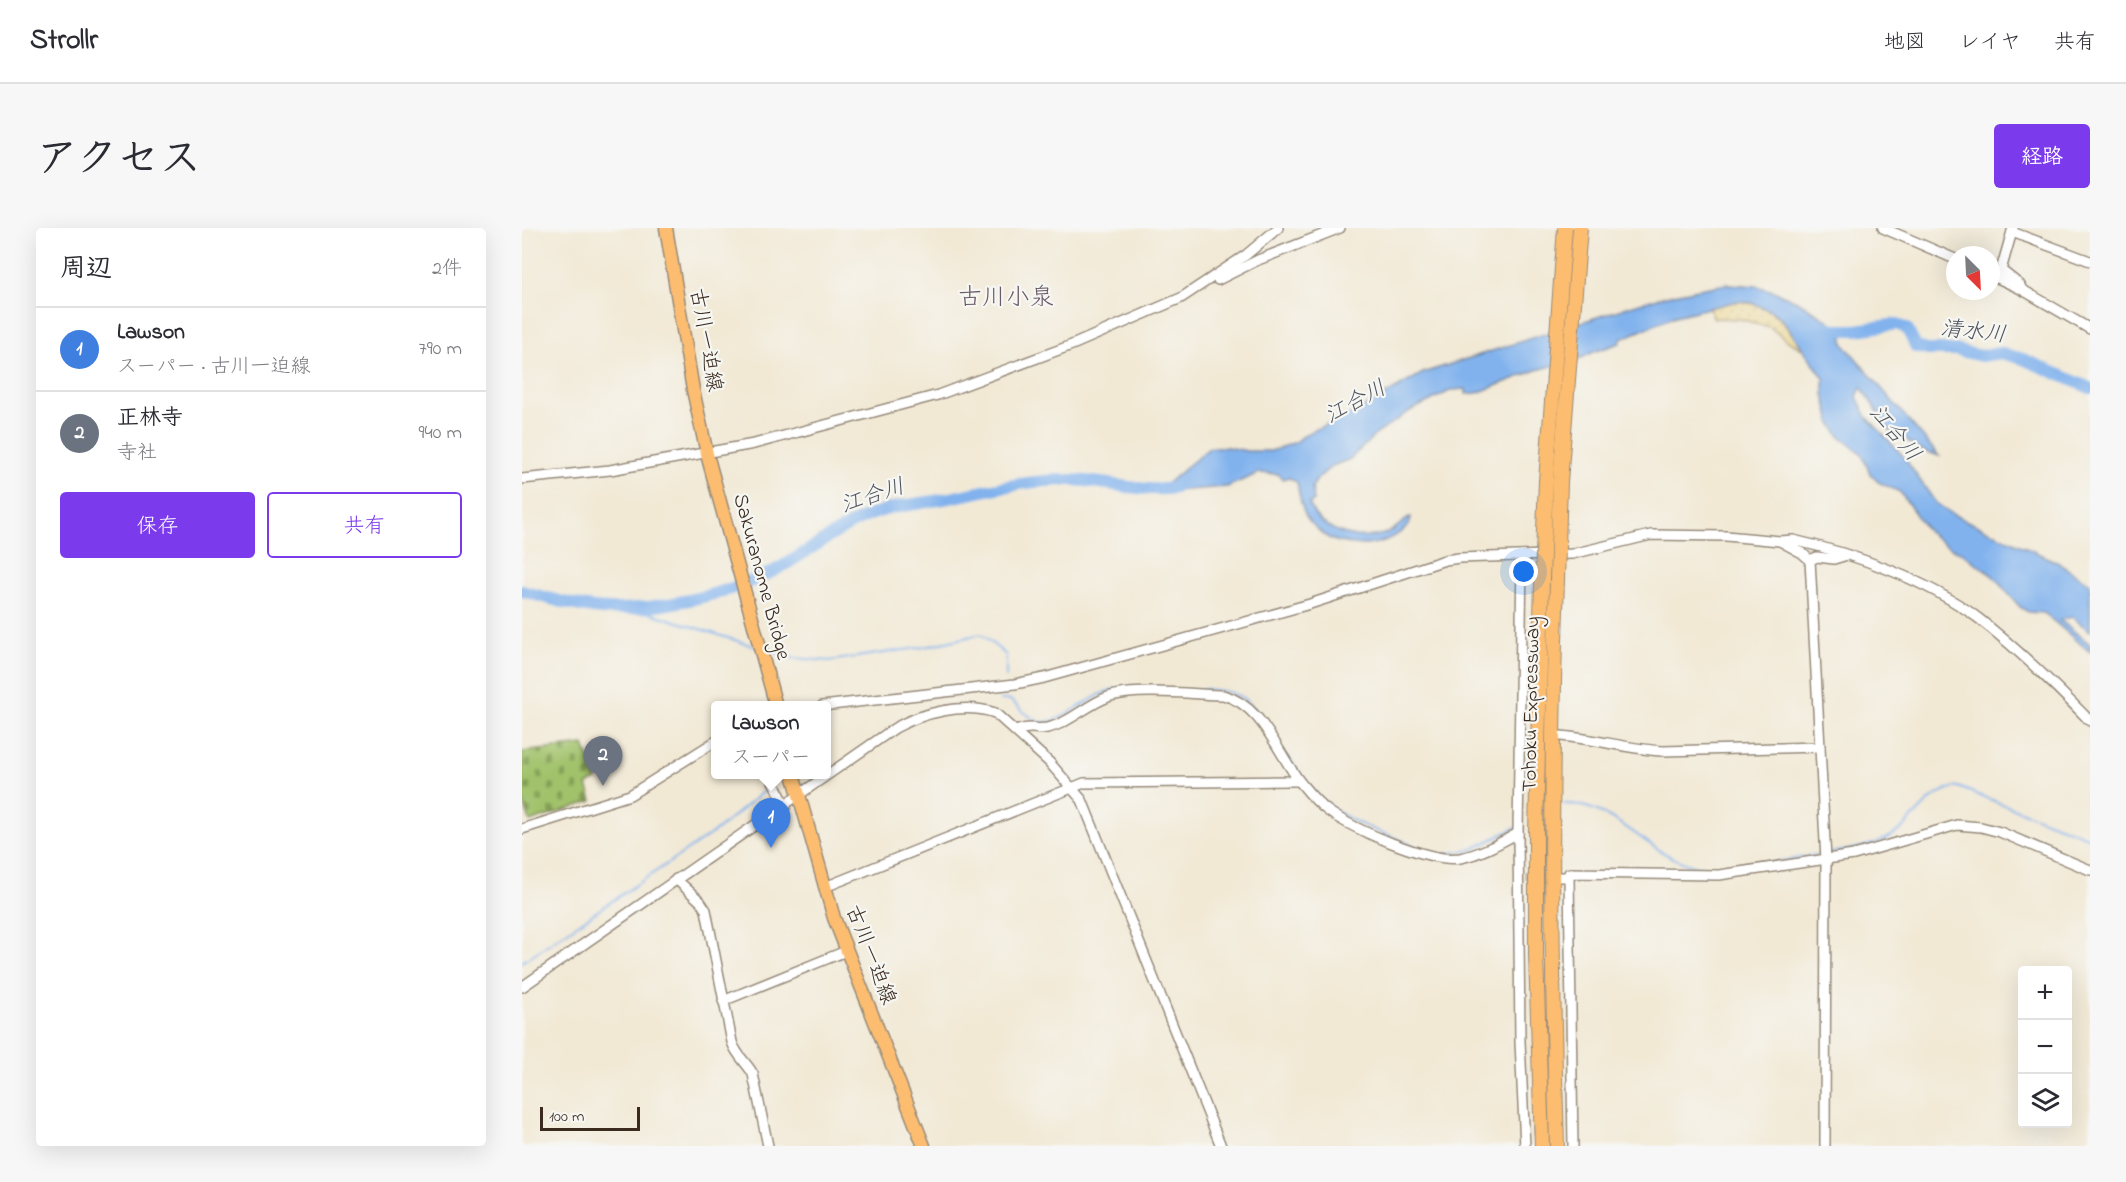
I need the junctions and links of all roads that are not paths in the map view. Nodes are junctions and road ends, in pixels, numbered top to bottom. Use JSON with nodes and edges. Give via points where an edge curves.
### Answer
{"nodes":[{"id":1,"x":666,"y":228,"type":"edge"},
{"id":2,"x":1278,"y":228,"type":"edge"},
{"id":3,"x":1340,"y":228,"type":"edge"},
{"id":4,"x":1565,"y":228,"type":"edge"},
{"id":5,"x":1580,"y":228,"type":"edge"},
{"id":6,"x":1883,"y":228,"type":"edge"},
{"id":7,"x":2012,"y":230,"type":"edge"},
{"id":8,"x":1946,"y":255,"type":"edge"},
{"id":9,"x":2090,"y":261,"type":"edge"},
{"id":10,"x":2000,"y":279,"type":"edge"},
{"id":11,"x":2021,"y":289,"type":"junction"},
{"id":12,"x":1180,"y":298,"type":"junction"},
{"id":13,"x":2090,"y":329,"type":"edge"},
{"id":14,"x":707,"y":455,"type":"junction"},
{"id":15,"x":522,"y":479,"type":"edge"},
{"id":16,"x":1780,"y":541,"type":"junction"},
{"id":17,"x":1847,"y":555,"type":"junction"},
{"id":18,"x":1522,"y":556,"type":"junction"},
{"id":19,"x":1810,"y":560,"type":"junction"},
{"id":20,"x":775,"y":701,"type":"edge"},
{"id":21,"x":831,"y":704,"type":"edge"},
{"id":22,"x":2090,"y":721,"type":"edge"},
{"id":23,"x":1016,"y":731,"type":"junction"},
{"id":24,"x":1561,"y":736,"type":"dead end"},
{"id":25,"x":711,"y":744,"type":"edge"},
{"id":26,"x":1820,"y":747,"type":"junction"},
{"id":27,"x":831,"y":774,"type":"edge"},
{"id":28,"x":772,"y":779,"type":"edge"},
{"id":29,"x":794,"y":779,"type":"edge"},
{"id":30,"x":824,"y":779,"type":"edge"},
{"id":31,"x":1299,"y":781,"type":"junction"},
{"id":32,"x":1071,"y":787,"type":"junction"},
{"id":33,"x":799,"y":797,"type":"junction"},
{"id":34,"x":786,"y":806,"type":"junction"},
{"id":35,"x":522,"y":829,"type":"edge"},
{"id":36,"x":1518,"y":832,"type":"junction"},
{"id":37,"x":1826,"y":861,"type":"junction"},
{"id":38,"x":2090,"y":870,"type":"edge"},
{"id":39,"x":1558,"y":877,"type":"tunnel mouth"},
{"id":40,"x":1569,"y":877,"type":"junction"},
{"id":41,"x":676,"y":879,"type":"junction"},
{"id":42,"x":825,"y":887,"type":"junction"},
{"id":43,"x":846,"y":951,"type":"junction"},
{"id":44,"x":522,"y":987,"type":"edge"},
{"id":45,"x":723,"y":1002,"type":"junction"},
{"id":46,"x":768,"y":1146,"type":"edge"},
{"id":47,"x":924,"y":1146,"type":"edge"},
{"id":48,"x":1221,"y":1146,"type":"edge"},
{"id":49,"x":1525,"y":1146,"type":"edge"},
{"id":50,"x":1542,"y":1146,"type":"edge"},
{"id":51,"x":1557,"y":1146,"type":"edge"},
{"id":52,"x":1573,"y":1146,"type":"edge"},
{"id":53,"x":1825,"y":1146,"type":"edge"}],
"edges":[{"from":1,"to":14,"type":"main road","name":"古川一迫線"},
{"from":2,"to":12,"type":"street","via":[[1246,255]]},
{"from":3,"to":12,"type":"street","via":[[1258,260]]},
{"from":4,"to":50,"type":"highway","name":"Tohoku Expressway","bridge":true,"via":[[1542,579],[1536,855]]},
{"from":5,"to":51,"type":"highway","name":"Tohoku Expressway","bridge":true,"via":[[1560,482],[1550,832]]},
{"from":6,"to":8,"type":"street"},
{"from":7,"to":9,"type":"street"},
{"from":7,"to":11,"type":"street","via":[[2001,270]]},
{"from":10,"to":11,"type":"street"},
{"from":11,"to":13,"type":"street"},
{"from":12,"to":14,"type":"street","via":[[1072,345],[939,394]]},
{"from":14,"to":15,"type":"street"},
{"from":14,"to":20,"type":"main road","name":"Sakuranome Bridge"},
{"from":16,"to":17,"type":"street","via":[[1793,540]]},
{"from":16,"to":18,"type":"street","via":[[1651,535],[1572,554]]},
{"from":16,"to":19,"type":"street"},
{"from":17,"to":19,"type":"street","via":[[1834,560]]},
{"from":17,"to":22,"type":"street","via":[[1896,573],[1977,617]]},
{"from":18,"to":21,"type":"street","via":[[1445,560],[1310,604],[1044,678]]},
{"from":18,"to":36,"type":"street","via":[[1523,737]]},
{"from":19,"to":26,"type":"street"},
{"from":23,"to":27,"type":"street","via":[[988,710],[933,712],[895,729]]},
{"from":23,"to":31,"type":"street","via":[[1024,727],[1047,728],[1119,694],[1223,695],[1250,708]]},
{"from":23,"to":32,"type":"street"},
{"from":24,"to":26,"type":"street","via":[[1663,751]]},
{"from":25,"to":35,"type":"street","via":[[630,795]]},
{"from":26,"to":37,"type":"street"},
{"from":28,"to":34,"type":"street"},
{"from":29,"to":33,"type":"main road","name":"古川一迫線"},
{"from":30,"to":33,"type":"street"},
{"from":31,"to":32,"type":"street","via":[[1092,782]]},
{"from":31,"to":36,"type":"street","via":[[1318,803],[1345,822],[1433,858],[1470,855]]},
{"from":32,"to":42,"type":"street"},
{"from":32,"to":48,"type":"street","via":[[1082,800]]},
{"from":33,"to":34,"type":"street"},
{"from":33,"to":42,"type":"main road","name":"古川一迫線"},
{"from":34,"to":41,"type":"street"},
{"from":36,"to":49,"type":"street","via":[[1522,879],[1520,1042],[1528,1131]]},
{"from":37,"to":38,"type":"street","via":[[1963,825],[2000,832]]},
{"from":37,"to":40,"type":"street","via":[[1719,875],[1569,873]]},
{"from":37,"to":53,"type":"street"},
{"from":39,"to":40,"type":"street"},
{"from":40,"to":52,"type":"street","via":[[1568,1129]]},
{"from":41,"to":44,"type":"street"},
{"from":41,"to":45,"type":"street","via":[[706,910]]},
{"from":42,"to":43,"type":"main road","name":"古川一迫線"},
{"from":43,"to":45,"type":"street"},
{"from":43,"to":47,"type":"main road","name":"古川一迫線"},
{"from":45,"to":46,"type":"street","via":[[734,1049],[748,1065],[756,1084]]}]}
